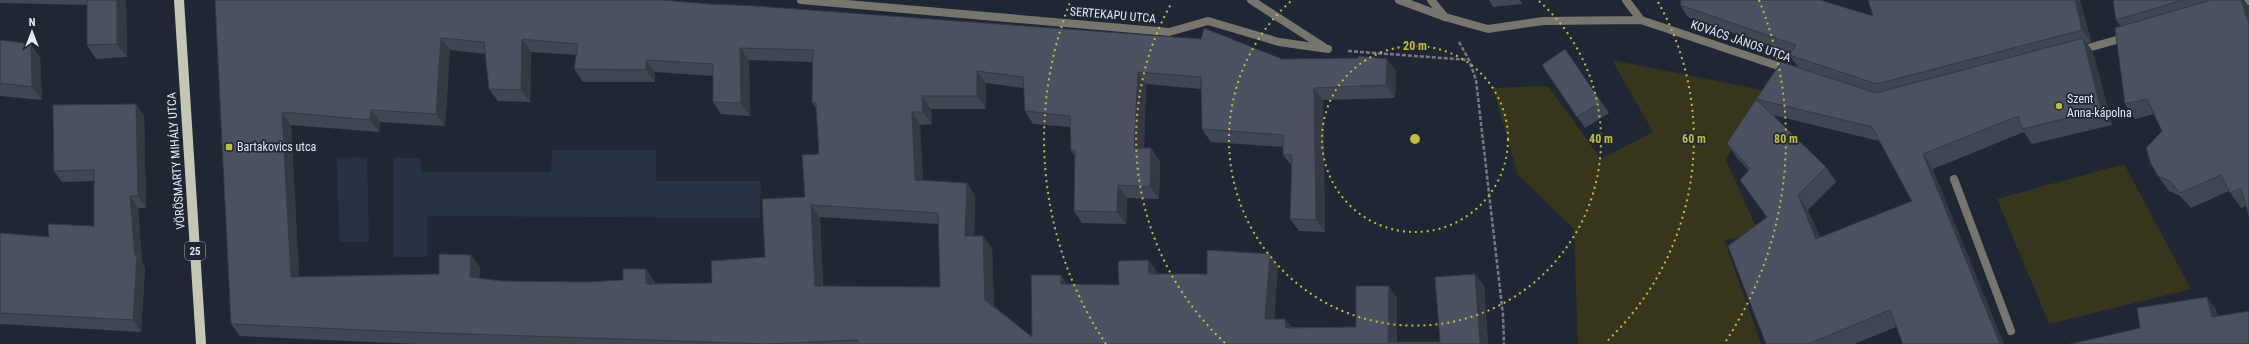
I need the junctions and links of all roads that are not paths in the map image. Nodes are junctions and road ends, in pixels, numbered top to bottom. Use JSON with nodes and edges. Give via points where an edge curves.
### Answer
{"nodes":[{"id":1,"x":179,"y":0,"type":"edge"},
{"id":2,"x":801,"y":0,"type":"edge"},
{"id":3,"x":1251,"y":0,"type":"edge"},
{"id":4,"x":1399,"y":0,"type":"edge"},
{"id":5,"x":1431,"y":0,"type":"edge"},
{"id":6,"x":1626,"y":0,"type":"edge"},
{"id":7,"x":2249,"y":1,"type":"edge"},
{"id":8,"x":2224,"y":8,"type":"edge"},
{"id":9,"x":1445,"y":17,"type":"junction"},
{"id":10,"x":1641,"y":20,"type":"junction"},
{"id":11,"x":2133,"y":35,"type":"edge"},
{"id":12,"x":2072,"y":53,"type":"edge"},
{"id":13,"x":1797,"y":73,"type":"edge"},
{"id":14,"x":1954,"y":179,"type":"dead end"},
{"id":15,"x":2011,"y":331,"type":"dead end"},
{"id":16,"x":201,"y":344,"type":"edge"}],
"edges":[{"from":1,"to":16,"type":"main road","name":"VÖRÖSMARTY MIHÁLY UTCA","number":"25"},
{"from":2,"to":3,"type":"street","name":"SERTEKAPU UTCA","via":[[1169,32],[1208,21],[1279,42],[1328,49]]},
{"from":4,"to":9,"type":"street"},
{"from":5,"to":9,"type":"street"},
{"from":6,"to":10,"type":"street"},
{"from":7,"to":8,"type":"street"},
{"from":9,"to":10,"type":"street","via":[[1488,29],[1543,21]]},
{"from":10,"to":13,"type":"street","name":"KOVÁCS JÁNOS UTCA"},
{"from":11,"to":12,"type":"street"},
{"from":14,"to":15,"type":"street"}]}
